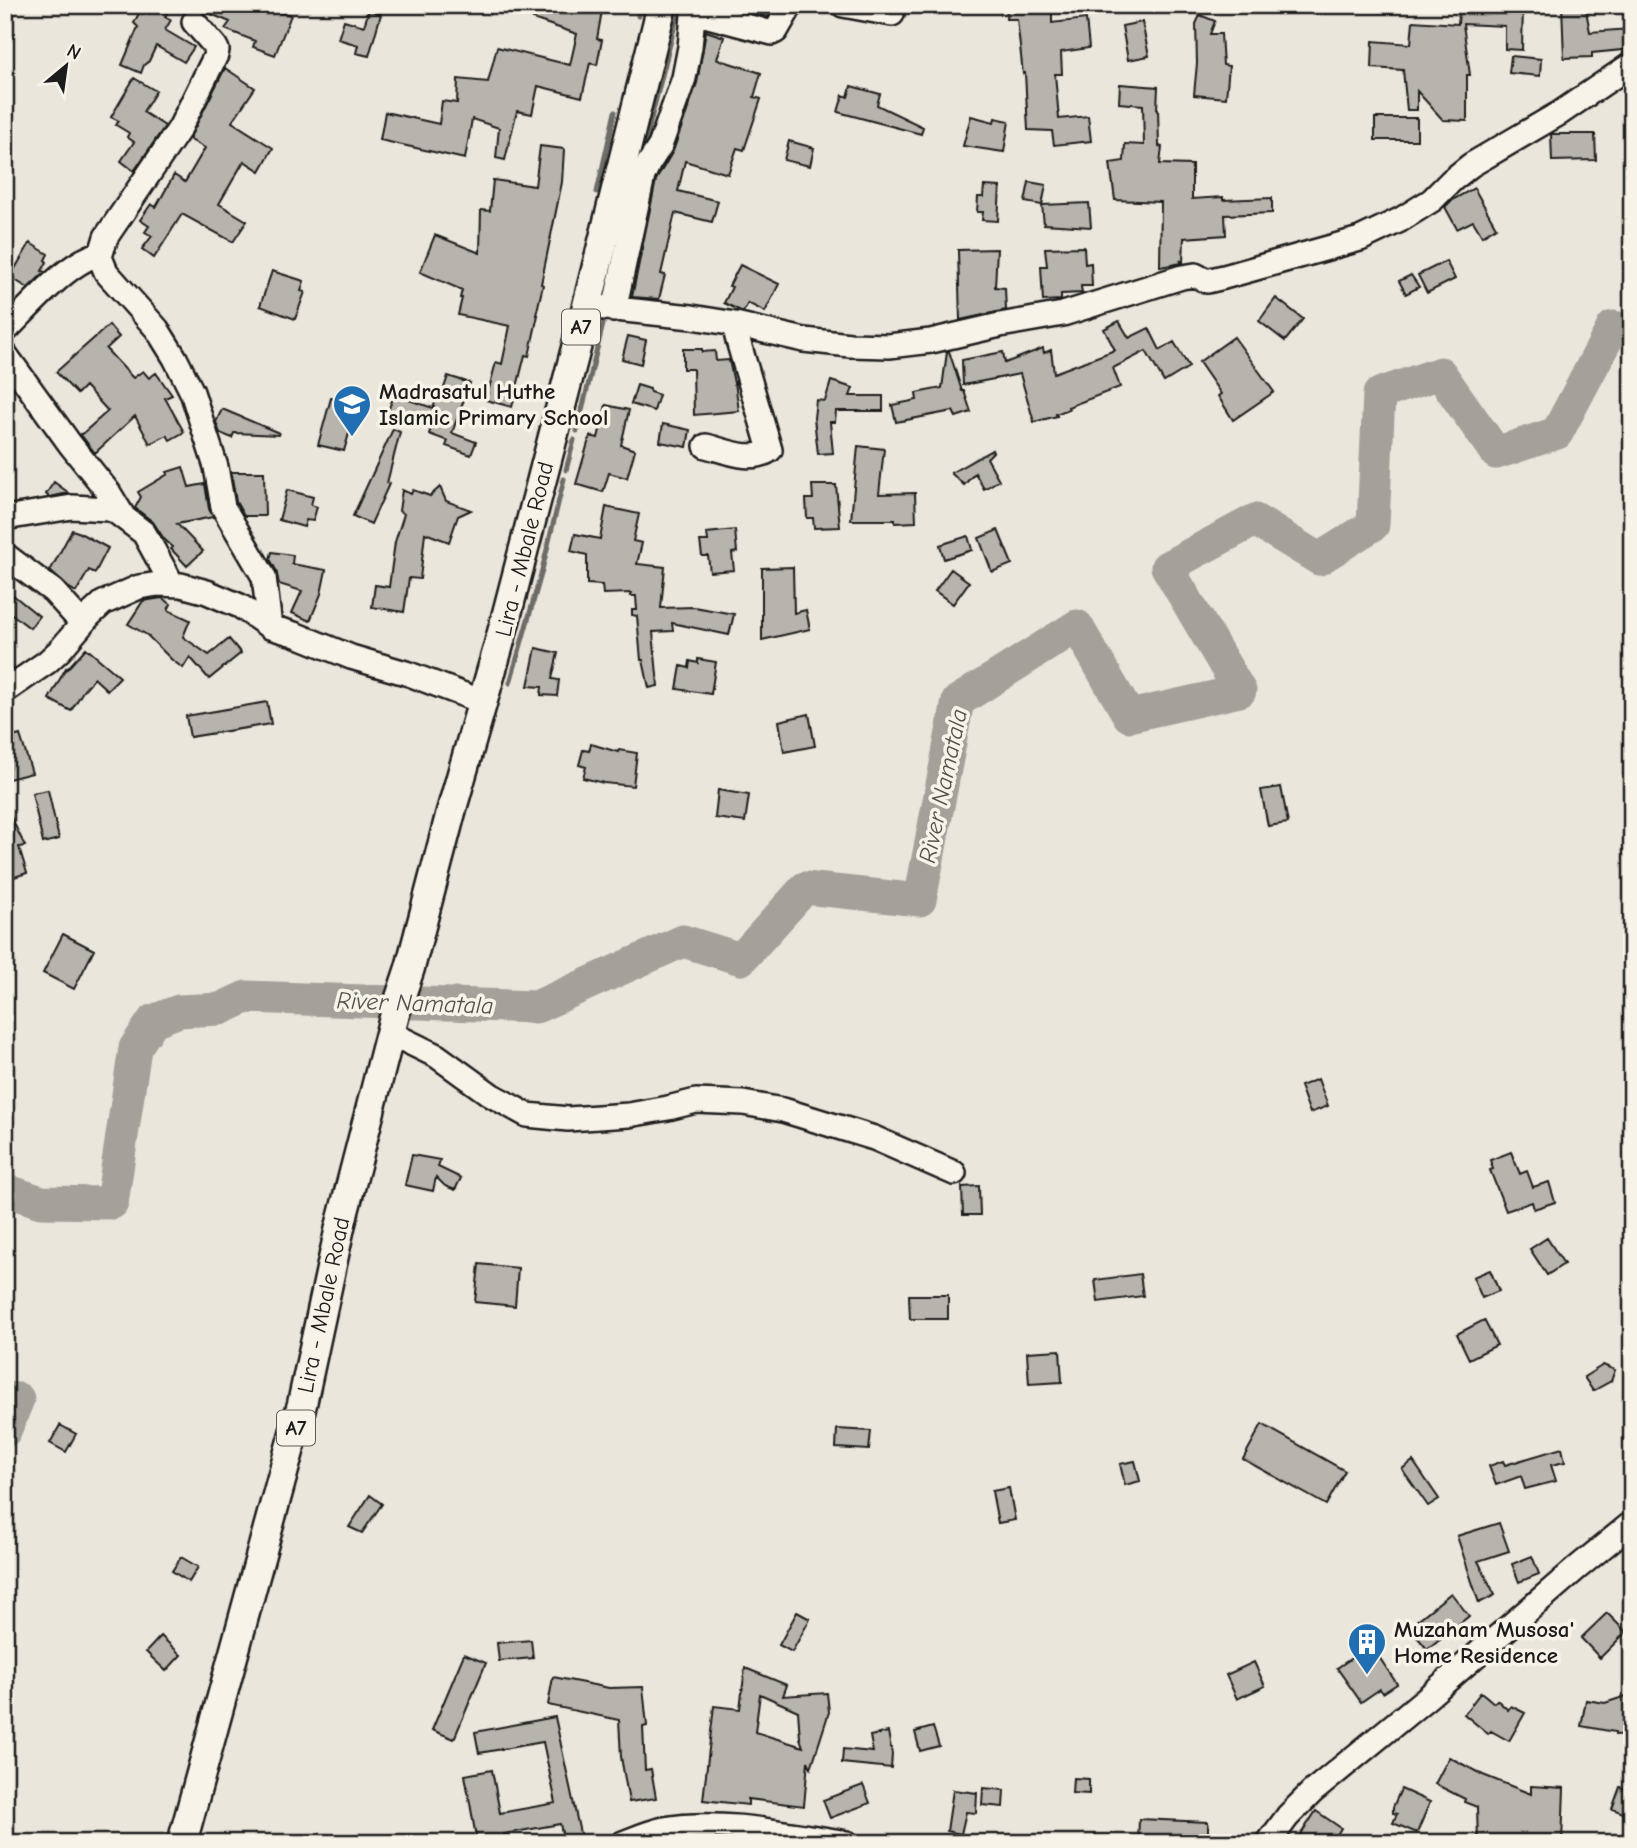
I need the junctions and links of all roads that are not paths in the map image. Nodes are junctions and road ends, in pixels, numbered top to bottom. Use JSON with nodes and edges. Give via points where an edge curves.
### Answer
{"nodes":[{"id":1,"x":662,"y":5,"type":"edge"},
{"id":2,"x":790,"y":5,"type":"edge"},
{"id":3,"x":843,"y":5,"type":"edge"},
{"id":4,"x":694,"y":9,"type":"edge"},
{"id":5,"x":892,"y":13,"type":"dead end"},
{"id":6,"x":194,"y":22,"type":"dead end"},
{"id":7,"x":1632,"y":64,"type":"edge"},
{"id":8,"x":99,"y":254,"type":"junction"},
{"id":9,"x":600,"y":308,"type":"junction"},
{"id":10,"x":735,"y":324,"type":"junction"},
{"id":11,"x":5,"y":331,"type":"edge"},
{"id":12,"x":5,"y":354,"type":"edge"},
{"id":13,"x":706,"y":446,"type":"dead end"},
{"id":14,"x":123,"y":516,"type":"junction"},
{"id":15,"x":5,"y":518,"type":"edge"},
{"id":16,"x":5,"y":555,"type":"edge"},
{"id":17,"x":172,"y":584,"type":"junction"},
{"id":18,"x":82,"y":624,"type":"junction"},
{"id":19,"x":271,"y":627,"type":"junction"},
{"id":20,"x":5,"y":691,"type":"edge"},
{"id":21,"x":483,"y":702,"type":"junction"},
{"id":22,"x":393,"y":1021,"type":"junction"},
{"id":23,"x":954,"y":1172,"type":"dead end"},
{"id":24,"x":1632,"y":1523,"type":"edge"},
{"id":25,"x":182,"y":1843,"type":"edge"},
{"id":26,"x":623,"y":1843,"type":"edge"},
{"id":27,"x":847,"y":1843,"type":"edge"},
{"id":28,"x":1268,"y":1843,"type":"edge"}],
"edges":[{"from":1,"to":9,"type":"main road","name":"Lira - Mbale Road","number":"A7"},
{"from":2,"to":4,"type":"street","via":[[772,33]]},
{"from":3,"to":5,"type":"street"},
{"from":4,"to":9,"type":"street","via":[[684,78],[660,146],[643,176]]},
{"from":6,"to":8,"type":"street","via":[[215,46],[216,55],[180,128]]},
{"from":7,"to":10,"type":"street","via":[[1471,165],[1432,200],[1360,239],[1207,281],[1195,275],[1182,277],[1063,314],[931,341],[850,345]]},
{"from":8,"to":11,"type":"street","via":[[75,264]]},
{"from":8,"to":19,"type":"street","via":[[106,272],[166,341],[192,392],[216,467],[223,507],[264,577]]},
{"from":9,"to":10,"type":"street"},
{"from":9,"to":21,"type":"main road","name":"Lira - Mbale Road","number":"A7"},
{"from":10,"to":13,"type":"street","via":[[770,450],[762,456],[745,456]]},
{"from":12,"to":14,"type":"street"},
{"from":14,"to":15,"type":"street","via":[[109,509],[72,507]]},
{"from":14,"to":17,"type":"street","via":[[144,533]]},
{"from":16,"to":18,"type":"street","via":[[53,591]]},
{"from":17,"to":18,"type":"street","via":[[139,587],[119,595],[103,603]]},
{"from":17,"to":19,"type":"street","via":[[240,606]]},
{"from":18,"to":20,"type":"street","via":[[47,662]]},
{"from":19,"to":21,"type":"street"},
{"from":21,"to":22,"type":"main road","name":"Lira - Mbale Road","number":"A7"},
{"from":22,"to":23,"type":"street","via":[[491,1095],[527,1115],[568,1119],[629,1115],[696,1101],[744,1103],[874,1138]]},
{"from":22,"to":25,"type":"main road","name":"Lira - Mbale Road","number":"A7","via":[[340,1227],[302,1404]]},
{"from":24,"to":28,"type":"street","via":[[1312,1793]]},
{"from":26,"to":27,"type":"street","via":[[662,1829],[695,1826],[767,1830]]}]}
